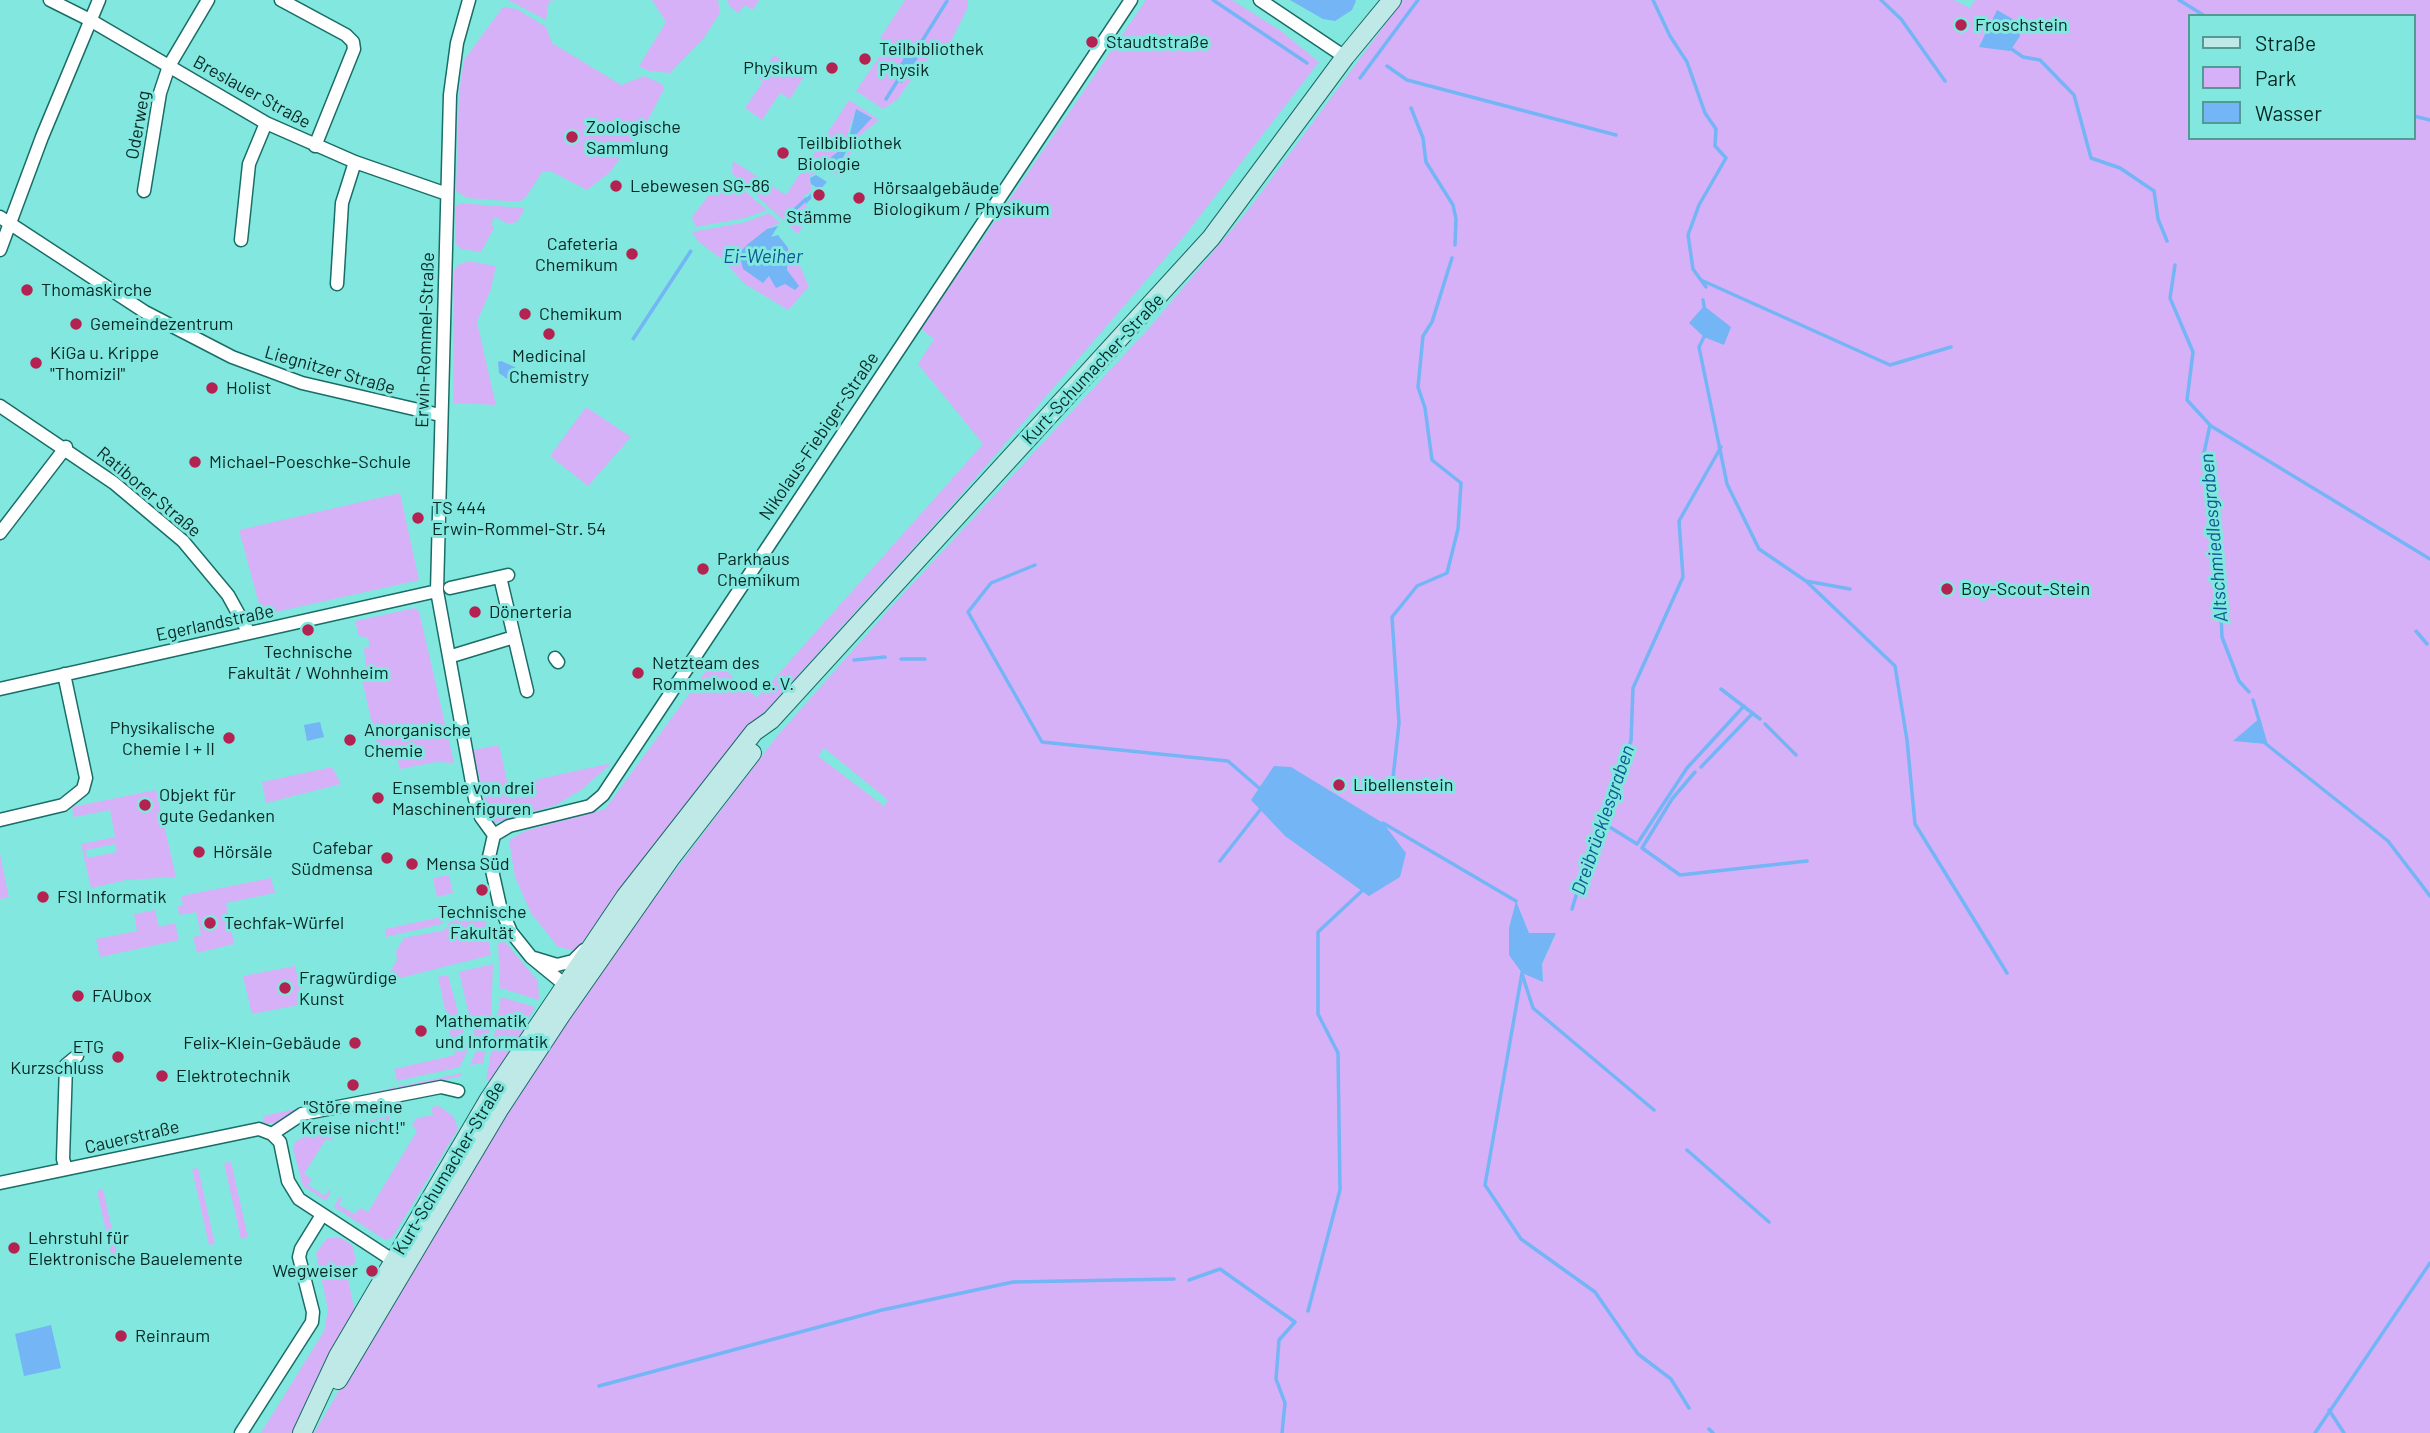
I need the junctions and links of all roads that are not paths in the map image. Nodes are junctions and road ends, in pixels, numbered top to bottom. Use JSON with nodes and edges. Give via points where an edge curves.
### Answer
{"nodes":[{"id":1,"x":50,"y":0,"type":"edge"},
{"id":2,"x":99,"y":0,"type":"edge"},
{"id":3,"x":208,"y":0,"type":"edge"},
{"id":4,"x":281,"y":0,"type":"edge"},
{"id":5,"x":469,"y":0,"type":"edge"},
{"id":6,"x":1130,"y":0,"type":"edge"},
{"id":7,"x":1260,"y":0,"type":"edge"},
{"id":8,"x":1392,"y":0,"type":"edge"},
{"id":9,"x":90,"y":20,"type":"junction"},
{"id":10,"x":1345,"y":57,"type":"junction"},
{"id":11,"x":169,"y":66,"type":"junction"},
{"id":12,"x":266,"y":123,"type":"junction"},
{"id":13,"x":315,"y":146,"type":"junction"},
{"id":14,"x":355,"y":162,"type":"junction"},
{"id":15,"x":145,"y":191,"type":"dead end"},
{"id":16,"x":447,"y":194,"type":"junction"},
{"id":17,"x":5,"y":220,"type":"edge"},
{"id":18,"x":241,"y":240,"type":"dead end"},
{"id":19,"x":0,"y":250,"type":"edge"},
{"id":20,"x":337,"y":284,"type":"dead end"},
{"id":21,"x":0,"y":406,"type":"edge"},
{"id":22,"x":440,"y":415,"type":"junction"},
{"id":23,"x":66,"y":447,"type":"junction"},
{"id":24,"x":0,"y":533,"type":"edge"},
{"id":25,"x":449,"y":587,"type":"junction"},
{"id":26,"x":516,"y":631,"type":"junction"},
{"id":27,"x":249,"y":633,"type":"junction"},
{"id":28,"x":455,"y":655,"type":"dead end"},
{"id":29,"x":64,"y":674,"type":"junction"},
{"id":30,"x":0,"y":689,"type":"edge"},
{"id":31,"x":526,"y":690,"type":"dead end"},
{"id":32,"x":771,"y":720,"type":"junction"},
{"id":33,"x":0,"y":820,"type":"edge"},
{"id":34,"x":494,"y":835,"type":"junction"},
{"id":35,"x":594,"y":942,"type":"junction"},
{"id":36,"x":531,"y":957,"type":"junction"},
{"id":37,"x":570,"y":989,"type":"junction"},
{"id":38,"x":77,"y":1056,"type":"dead end"},
{"id":39,"x":458,"y":1091,"type":"dead end"},
{"id":40,"x":272,"y":1134,"type":"junction"},
{"id":41,"x":66,"y":1169,"type":"junction"},
{"id":42,"x":0,"y":1183,"type":"edge"},
{"id":43,"x":322,"y":1215,"type":"junction"},
{"id":44,"x":399,"y":1264,"type":"junction"},
{"id":45,"x":241,"y":1433,"type":"edge"},
{"id":46,"x":302,"y":1433,"type":"edge"}],
"edges":[{"from":1,"to":9,"type":"street","name":"Breslauer Straße"},
{"from":2,"to":9,"type":"street"},
{"from":3,"to":11,"type":"street","name":"Oderweg"},
{"from":4,"to":13,"type":"street","via":[[353,42]]},
{"from":5,"to":16,"type":"street","name":"Erwin-Rommel-Straße","via":[[452,72]]},
{"from":6,"to":34,"type":"street","name":"Nikolaus-Fiebiger-Straße","via":[[603,795],[590,806],[509,826]]},
{"from":7,"to":10,"type":"street"},
{"from":8,"to":10,"type":"main road","name":"Kurt-Schumacher-Straße"},
{"from":9,"to":11,"type":"street","name":"Breslauer Straße"},
{"from":9,"to":17,"type":"street"},
{"from":10,"to":32,"type":"main road","name":"Kurt-Schumacher-Straße","via":[[1245,194],[1174,281]]},
{"from":11,"to":12,"type":"street","name":"Breslauer Straße"},
{"from":11,"to":15,"type":"street","name":"Oderweg","via":[[155,114]]},
{"from":12,"to":13,"type":"street","name":"Breslauer Straße"},
{"from":12,"to":18,"type":"street","via":[[249,164]]},
{"from":13,"to":14,"type":"street","name":"Breslauer Straße"},
{"from":14,"to":16,"type":"street","name":"Breslauer Straße"},
{"from":14,"to":20,"type":"street","via":[[342,203]]},
{"from":16,"to":22,"type":"street","name":"Erwin-Rommel-Straße"},
{"from":17,"to":19,"type":"street"},
{"from":17,"to":22,"type":"street","name":"Liegnitzer Straße","via":[[145,312],[238,360],[302,383]]},
{"from":21,"to":23,"type":"street","name":"Ratiborer Straße"},
{"from":22,"to":25,"type":"street","name":"Erwin-Rommel-Straße"},
{"from":23,"to":24,"type":"street"},
{"from":23,"to":27,"type":"street","name":"Ratiborer Straße","via":[[183,541],[228,595]]},
{"from":25,"to":26,"type":"street","name":"Egerlandstraße","via":[[504,576]]},
{"from":25,"to":27,"type":"street","name":"Egerlandstraße"},
{"from":25,"to":34,"type":"street","name":"Erwin-Rommel-Straße","via":[[475,799]]},
{"from":26,"to":28,"type":"street"},
{"from":26,"to":31,"type":"street"},
{"from":27,"to":29,"type":"street","name":"Egerlandstraße"},
{"from":29,"to":30,"type":"street","name":"Egerlandstraße"},
{"from":29,"to":33,"type":"street","via":[[86,778],[83,789],[63,806]]},
{"from":32,"to":35,"type":"main road","name":"Kurt-Schumacher-Straße","via":[[754,732],[701,797]]},
{"from":32,"to":37,"type":"main road","name":"Kurt-Schumacher-Straße","via":[[766,736]]},
{"from":34,"to":36,"type":"street","via":[[489,857],[500,906],[511,932]]},
{"from":35,"to":36,"type":"street","via":[[573,961],[557,965]]},
{"from":35,"to":37,"type":"main road","name":"Kurt-Schumacher-Straße"},
{"from":36,"to":37,"type":"street"},
{"from":37,"to":44,"type":"main road","name":"Kurt-Schumacher-Straße","via":[[489,1099]]},
{"from":38,"to":41,"type":"street","via":[[66,1065]]},
{"from":39,"to":40,"type":"street","via":[[441,1087],[302,1114]]},
{"from":40,"to":41,"type":"street","name":"Cauerstraße","via":[[259,1129],[239,1131]]},
{"from":40,"to":43,"type":"street","via":[[280,1142],[291,1191]]},
{"from":41,"to":42,"type":"street","name":"Cauerstraße"},
{"from":43,"to":44,"type":"street"},
{"from":43,"to":45,"type":"street","via":[[299,1257],[312,1322]]},
{"from":44,"to":46,"type":"main road","name":"Kurt-Schumacher-Straße"}]}
